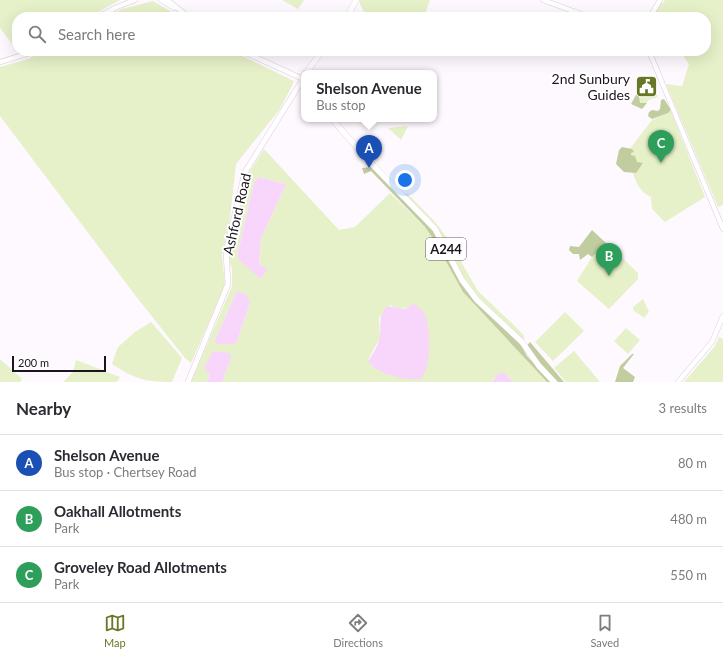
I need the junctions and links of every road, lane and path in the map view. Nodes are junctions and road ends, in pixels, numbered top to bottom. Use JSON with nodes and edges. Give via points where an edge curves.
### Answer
{"nodes":[{"id":1,"x":134,"y":0,"type":"edge"},
{"id":2,"x":161,"y":0,"type":"edge"},
{"id":3,"x":167,"y":0,"type":"edge"},
{"id":4,"x":356,"y":0,"type":"edge"},
{"id":5,"x":543,"y":0,"type":"edge"},
{"id":6,"x":660,"y":0,"type":"edge"},
{"id":7,"x":107,"y":12,"type":"edge"},
{"id":8,"x":181,"y":12,"type":"joint"},
{"id":9,"x":350,"y":12,"type":"edge"},
{"id":10,"x":575,"y":12,"type":"edge"},
{"id":11,"x":653,"y":12,"type":"edge"},
{"id":12,"x":20,"y":56,"type":"edge"},
{"id":13,"x":253,"y":56,"type":"edge"},
{"id":14,"x":318,"y":56,"type":"edge"},
{"id":15,"x":651,"y":56,"type":"edge"},
{"id":16,"x":0,"y":62,"type":"edge"},
{"id":17,"x":308,"y":70,"type":"edge"},
{"id":18,"x":301,"y":77,"type":"edge"},
{"id":19,"x":301,"y":83,"type":"edge"},
{"id":20,"x":335,"y":122,"type":"edge"},
{"id":21,"x":723,"y":229,"type":"edge"},
{"id":22,"x":723,"y":316,"type":"edge"},
{"id":23,"x":188,"y":382,"type":"edge"},
{"id":24,"x":554,"y":382,"type":"edge"},
{"id":25,"x":678,"y":382,"type":"edge"}],
"edges":[{"from":1,"to":7,"type":"street"},
{"from":2,"to":8,"type":"street"},
{"from":3,"to":8,"type":"street"},
{"from":4,"to":9,"type":"main road"},
{"from":5,"to":10,"type":"street"},
{"from":6,"to":11,"type":"street"},
{"from":12,"to":16,"type":"street"},
{"from":13,"to":18,"type":"street"},
{"from":14,"to":17,"type":"main road"},
{"from":15,"to":21,"type":"street"},
{"from":19,"to":23,"type":"main road","name":"Ashford Road","via":[[245,172],[226,252],[228,284]]},
{"from":20,"to":24,"type":"main road","number":"A244","via":[[435,229],[462,280],[477,300],[522,342]]},
{"from":22,"to":25,"type":"street","via":[[712,342]]}]}
